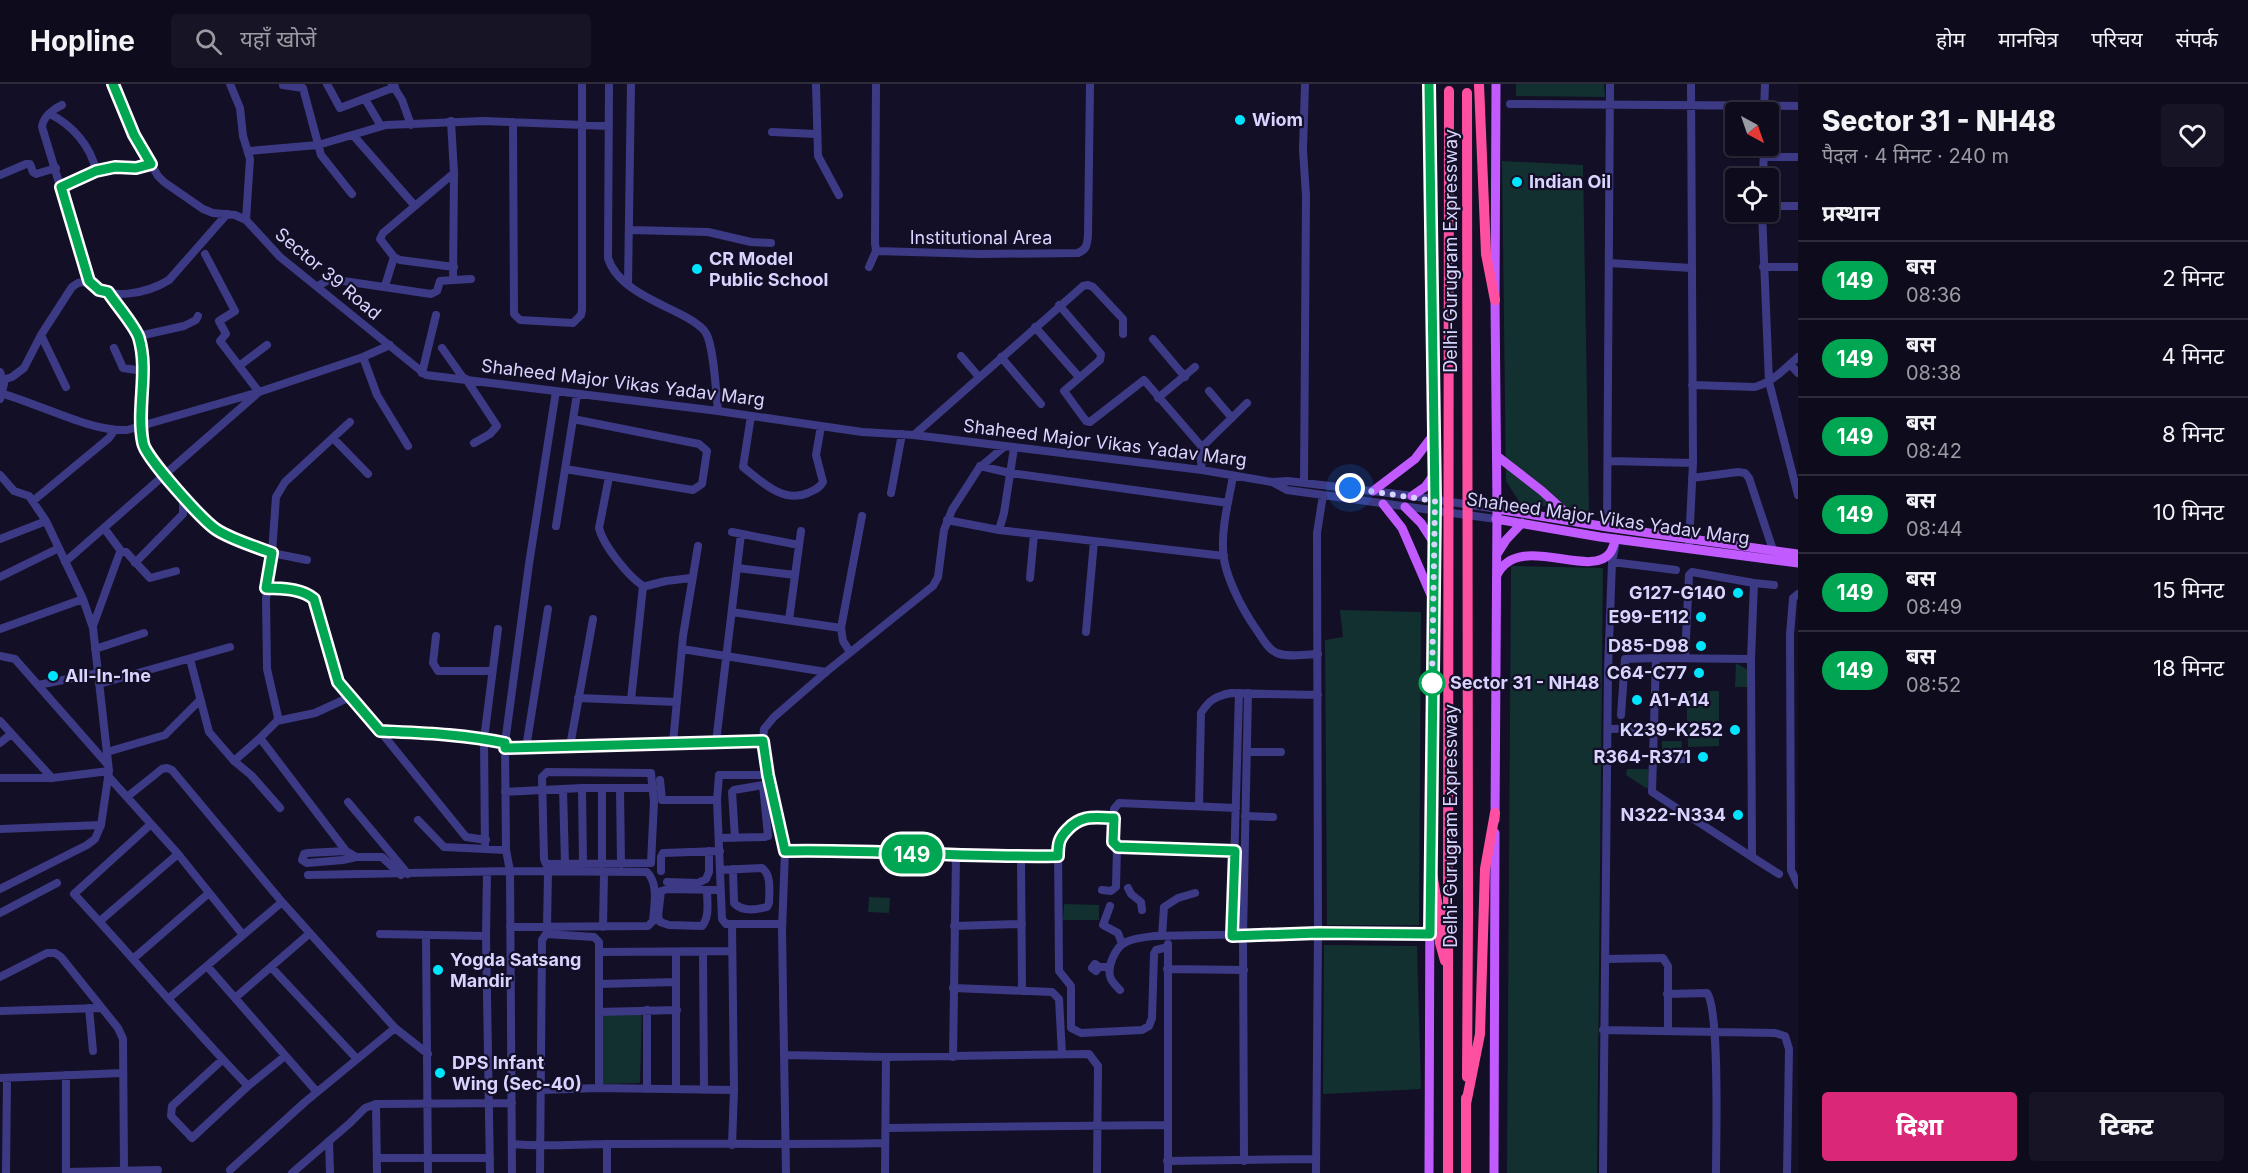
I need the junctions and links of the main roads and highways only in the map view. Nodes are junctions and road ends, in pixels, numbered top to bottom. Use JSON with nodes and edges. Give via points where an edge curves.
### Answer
{"nodes":[{"id":1,"x":1429,"y":84,"type":"edge"},
{"id":2,"x":1479,"y":84,"type":"edge"},
{"id":3,"x":1496,"y":84,"type":"edge"},
{"id":4,"x":1449,"y":87,"type":"edge"},
{"id":5,"x":1467,"y":88,"type":"edge"},
{"id":6,"x":1495,"y":300,"type":"junction"},
{"id":7,"x":1435,"y":433,"type":"junction"},
{"id":8,"x":1497,"y":456,"type":"junction"},
{"id":9,"x":1434,"y":473,"type":"junction"},
{"id":10,"x":1497,"y":488,"type":"junction"},
{"id":11,"x":1373,"y":491,"type":"road end"},
{"id":12,"x":1412,"y":496,"type":"road end"},
{"id":13,"x":1383,"y":504,"type":"road end"},
{"id":14,"x":1405,"y":507,"type":"road end"},
{"id":15,"x":1497,"y":514,"type":"junction"},
{"id":16,"x":1522,"y":518,"type":"junction"},
{"id":17,"x":1576,"y":522,"type":"junction"},
{"id":18,"x":1616,"y":539,"type":"junction"},
{"id":19,"x":1434,"y":543,"type":"junction"},
{"id":20,"x":1689,"y":543,"type":"junction"},
{"id":21,"x":1798,"y":554,"type":"edge"},
{"id":22,"x":1496,"y":555,"type":"junction"},
{"id":23,"x":1798,"y":563,"type":"edge"},
{"id":24,"x":1496,"y":577,"type":"junction"},
{"id":25,"x":1433,"y":600,"type":"junction"},
{"id":26,"x":1495,"y":813,"type":"junction"},
{"id":27,"x":1430,"y":862,"type":"junction"},
{"id":28,"x":1450,"y":979,"type":"junction"},
{"id":29,"x":1466,"y":1104,"type":"junction"},
{"id":30,"x":1428,"y":1173,"type":"edge"},
{"id":31,"x":1448,"y":1173,"type":"edge"},
{"id":32,"x":1466,"y":1173,"type":"edge"},
{"id":33,"x":1494,"y":1173,"type":"edge"}],
"edges":[{"from":1,"to":7,"type":"main road"},
{"from":2,"to":6,"type":"highway","via":[[1486,254]]},
{"from":3,"to":6,"type":"main road"},
{"from":4,"to":28,"type":"highway","name":"Delhi-Gurugram Expressway","bridge":true},
{"from":5,"to":29,"type":"highway","name":"Delhi-Gurugram Expressway","bridge":true},
{"from":6,"to":8,"type":"main road"},
{"from":7,"to":9,"type":"main road"},
{"from":7,"to":11,"type":"main road","via":[[1415,459]]},
{"from":8,"to":10,"type":"main road"},
{"from":8,"to":17,"type":"main road"},
{"from":9,"to":12,"type":"main road","via":[[1425,487]]},
{"from":9,"to":19,"type":"main road"},
{"from":10,"to":15,"type":"main road"},
{"from":10,"to":16,"type":"main road"},
{"from":13,"to":25,"type":"main road","via":[[1402,528]]},
{"from":14,"to":19,"type":"main road"},
{"from":15,"to":16,"type":"main road","name":"Shaheed Major Vikas Yadav Marg"},
{"from":15,"to":22,"type":"main road"},
{"from":16,"to":17,"type":"main road","name":"Shaheed Major Vikas Yadav Marg"},
{"from":16,"to":18,"type":"main road","name":"Shaheed Major Vikas Yadav Marg"},
{"from":16,"to":22,"type":"main road"},
{"from":17,"to":20,"type":"main road","name":"Shaheed Major Vikas Yadav Marg"},
{"from":18,"to":20,"type":"main road","name":"Shaheed Major Vikas Yadav Marg"},
{"from":18,"to":24,"type":"main road","via":[[1611,552],[1598,560],[1518,557],[1504,564]]},
{"from":19,"to":25,"type":"main road"},
{"from":20,"to":21,"type":"main road","name":"Shaheed Major Vikas Yadav Marg"},
{"from":20,"to":23,"type":"main road","name":"Shaheed Major Vikas Yadav Marg"},
{"from":22,"to":24,"type":"main road"},
{"from":24,"to":26,"type":"main road"},
{"from":25,"to":27,"type":"main road"},
{"from":26,"to":29,"type":"highway","via":[[1485,870],[1480,1034]]},
{"from":26,"to":33,"type":"main road"},
{"from":27,"to":28,"type":"highway","via":[[1440,943]]},
{"from":27,"to":30,"type":"main road"},
{"from":28,"to":31,"type":"highway","name":"Delhi-Gurugram Expressway"},
{"from":29,"to":32,"type":"highway","name":"Delhi-Gurugram Expressway"}]}
